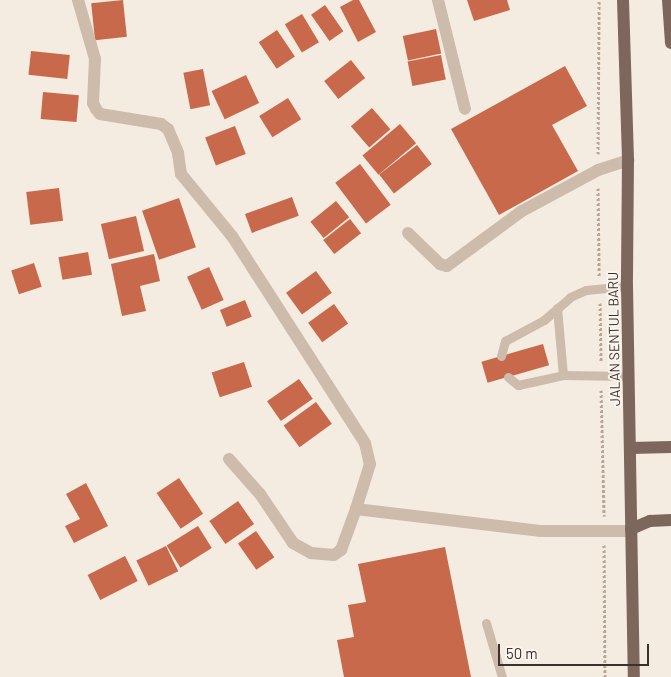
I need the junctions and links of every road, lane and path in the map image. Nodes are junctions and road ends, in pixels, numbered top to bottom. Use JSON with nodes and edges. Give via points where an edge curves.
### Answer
{"nodes":[{"id":1,"x":78,"y":0,"type":"edge"},
{"id":2,"x":438,"y":0,"type":"edge"},
{"id":3,"x":599,"y":0,"type":"edge"},
{"id":4,"x":623,"y":0,"type":"edge"},
{"id":5,"x":668,"y":0,"type":"edge"},
{"id":6,"x":671,"y":43,"type":"edge"},
{"id":7,"x":464,"y":109,"type":"dead end"},
{"id":8,"x":628,"y":160,"type":"junction"},
{"id":9,"x":598,"y":170,"type":"junction"},
{"id":10,"x":408,"y":233,"type":"dead end"},
{"id":11,"x":627,"y":286,"type":"junction"},
{"id":12,"x":600,"y":288,"type":"junction"},
{"id":13,"x":557,"y":308,"type":"junction"},
{"id":14,"x":502,"y":356,"type":"dead end"},
{"id":15,"x":563,"y":375,"type":"junction"},
{"id":16,"x":601,"y":376,"type":"junction"},
{"id":17,"x":629,"y":376,"type":"junction"},
{"id":18,"x":508,"y":377,"type":"dead end"},
{"id":19,"x":631,"y":448,"type":"junction"},
{"id":20,"x":671,"y":448,"type":"edge"},
{"id":21,"x":229,"y":459,"type":"dead end"},
{"id":22,"x":356,"y":508,"type":"junction"},
{"id":23,"x":671,"y":520,"type":"edge"},
{"id":24,"x":631,"y":530,"type":"junction"},
{"id":25,"x":604,"y":533,"type":"junction"},
{"id":26,"x":486,"y":624,"type":"dead end"},
{"id":27,"x":502,"y":677,"type":"edge"},
{"id":28,"x":605,"y":677,"type":"edge"},
{"id":29,"x":634,"y":677,"type":"edge"}],
"edges":[{"from":1,"to":22,"type":"street","via":[[95,59],[92,103],[100,114],[161,124],[168,130],[178,153],[181,174],[232,236],[365,443],[370,464]]},
{"from":2,"to":7,"type":"street"},
{"from":3,"to":9,"type":"path"},
{"from":4,"to":8,"type":"main road","name":"JALAN SENTUL BARU"},
{"from":5,"to":6,"type":"main road"},
{"from":8,"to":9,"type":"street"},
{"from":8,"to":11,"type":"main road","name":"JALAN SENTUL BARU"},
{"from":9,"to":10,"type":"street","via":[[522,211],[447,266],[440,264]]},
{"from":9,"to":12,"type":"path"},
{"from":11,"to":12,"type":"lane"},
{"from":11,"to":17,"type":"main road","name":"JALAN SENTUL BARU"},
{"from":12,"to":13,"type":"lane","via":[[570,297]]},
{"from":12,"to":16,"type":"path"},
{"from":13,"to":14,"type":"lane","via":[[544,320],[505,341]]},
{"from":13,"to":15,"type":"lane"},
{"from":15,"to":16,"type":"lane"},
{"from":15,"to":18,"type":"lane","via":[[518,385]]},
{"from":16,"to":17,"type":"lane"},
{"from":16,"to":25,"type":"path"},
{"from":17,"to":19,"type":"main road","name":"JALAN SENTUL BARU"},
{"from":19,"to":20,"type":"main road"},
{"from":19,"to":24,"type":"main road","name":"JALAN SENTUL BARU"},
{"from":21,"to":22,"type":"street","via":[[260,494],[293,543],[311,553],[334,555],[341,550]]},
{"from":22,"to":25,"type":"street","via":[[540,531]]},
{"from":23,"to":24,"type":"main road","via":[[650,521]]},
{"from":24,"to":25,"type":"street"},
{"from":24,"to":29,"type":"main road","name":"JALAN SENTUL BARU"},
{"from":25,"to":28,"type":"path"},
{"from":26,"to":27,"type":"lane"}]}
